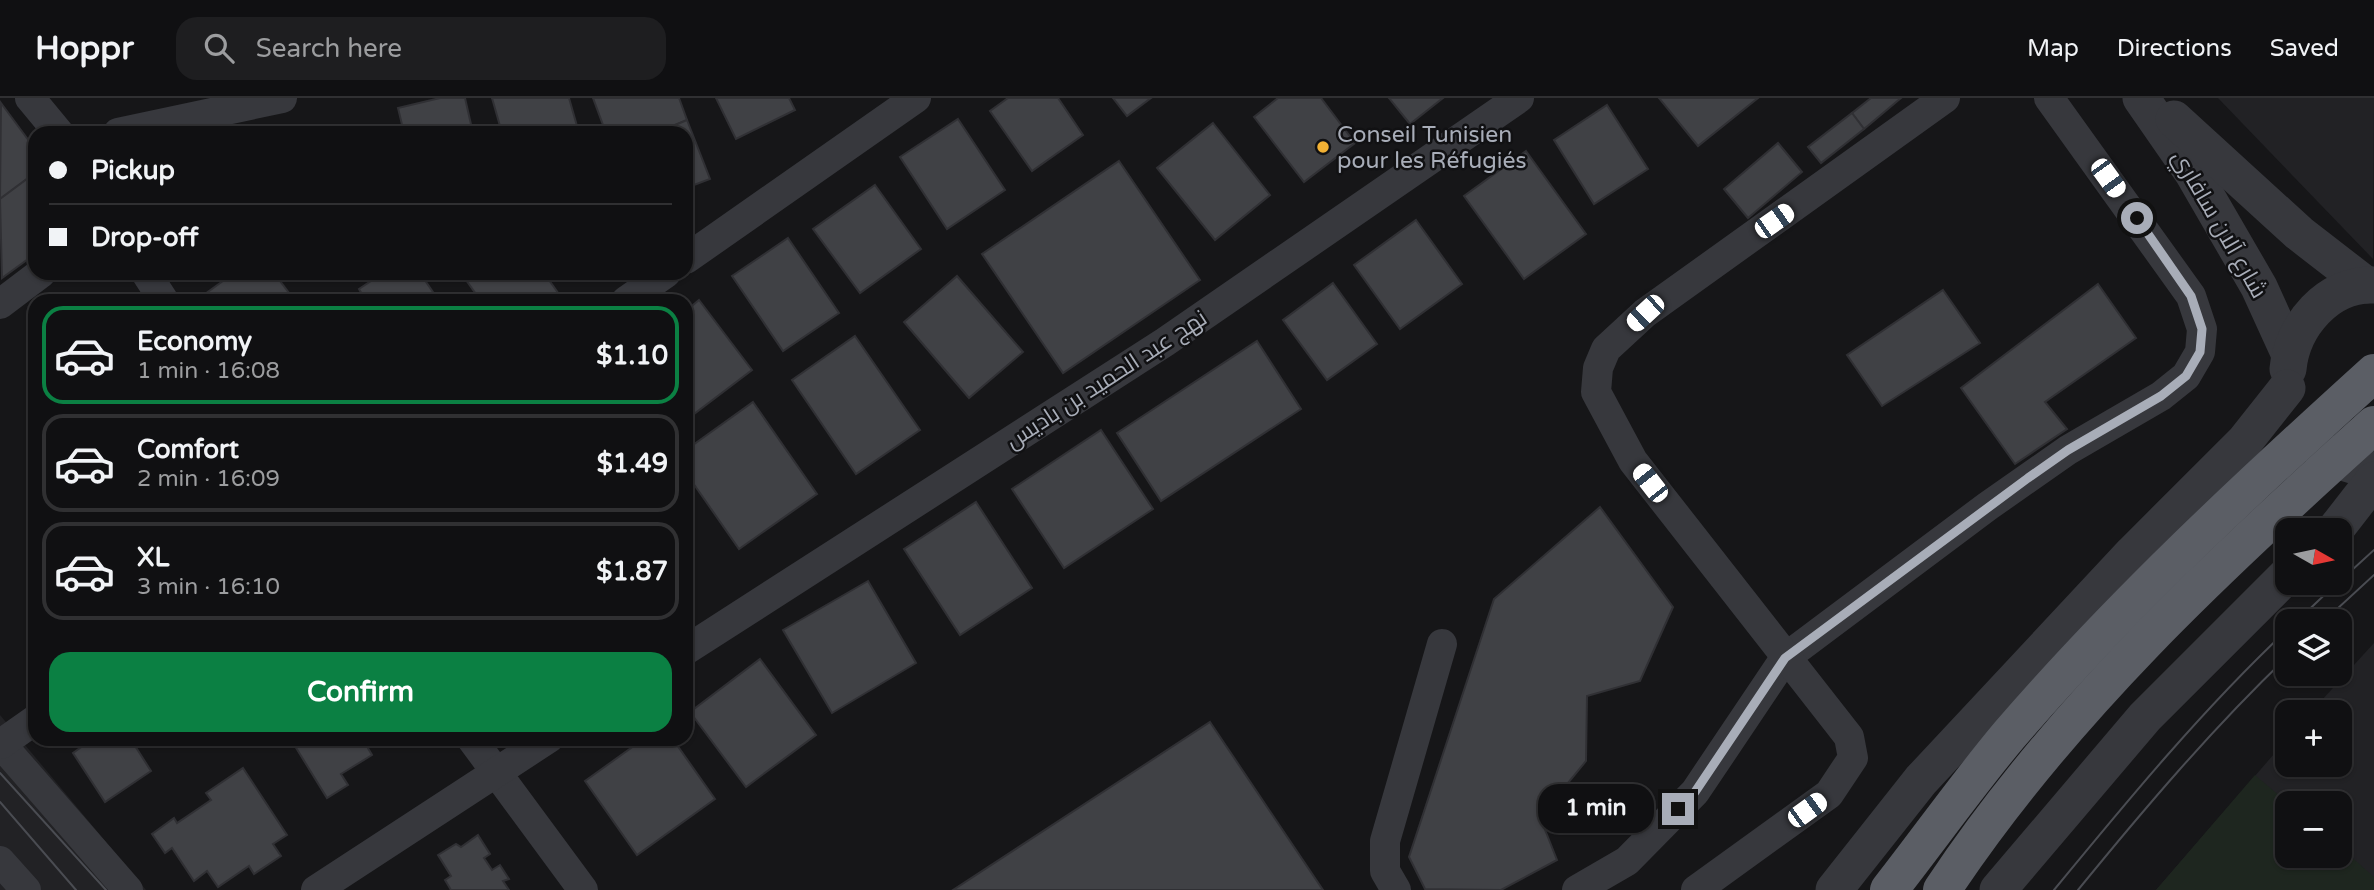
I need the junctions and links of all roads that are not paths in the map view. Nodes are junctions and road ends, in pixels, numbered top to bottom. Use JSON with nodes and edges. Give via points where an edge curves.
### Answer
{"nodes":[{"id":1,"x":30,"y":98,"type":"edge"},
{"id":2,"x":282,"y":98,"type":"edge"},
{"id":3,"x":916,"y":98,"type":"edge"},
{"id":4,"x":1519,"y":98,"type":"edge"},
{"id":5,"x":1945,"y":98,"type":"edge"},
{"id":6,"x":2049,"y":98,"type":"edge"},
{"id":7,"x":2141,"y":98,"type":"edge"},
{"id":8,"x":2152,"y":98,"type":"edge"},
{"id":9,"x":53,"y":126,"type":"edge"},
{"id":10,"x":151,"y":126,"type":"edge"},
{"id":11,"x":693,"y":254,"type":"edge"},
{"id":12,"x":32,"y":280,"type":"edge"},
{"id":13,"x":656,"y":280,"type":"edge"},
{"id":14,"x":2370,"y":285,"type":"edge"},
{"id":15,"x":636,"y":294,"type":"edge"},
{"id":16,"x":0,"y":304,"type":"edge"},
{"id":17,"x":2288,"y":371,"type":"junction"},
{"id":18,"x":2374,"y":373,"type":"edge"},
{"id":19,"x":2374,"y":425,"type":"edge"},
{"id":20,"x":2374,"y":470,"type":"edge"},
{"id":21,"x":2374,"y":480,"type":"edge"},
{"id":22,"x":2344,"y":518,"type":"edge"},
{"id":23,"x":2275,"y":587,"type":"edge"},
{"id":24,"x":1442,"y":644,"type":"dead end"},
{"id":25,"x":693,"y":645,"type":"edge"},
{"id":26,"x":1785,"y":658,"type":"junction"},
{"id":27,"x":28,"y":725,"type":"edge"},
{"id":28,"x":1,"y":744,"type":"edge"},
{"id":29,"x":477,"y":746,"type":"edge"},
{"id":30,"x":537,"y":746,"type":"edge"},
{"id":31,"x":497,"y":773,"type":"junction"},
{"id":32,"x":0,"y":861,"type":"edge"},
{"id":33,"x":26,"y":890,"type":"edge"},
{"id":34,"x":128,"y":890,"type":"edge"},
{"id":35,"x":316,"y":890,"type":"edge"},
{"id":36,"x":583,"y":890,"type":"edge"},
{"id":37,"x":1396,"y":890,"type":"edge"},
{"id":38,"x":1577,"y":890,"type":"edge"},
{"id":39,"x":1696,"y":890,"type":"edge"},
{"id":40,"x":1834,"y":890,"type":"edge"},
{"id":41,"x":1889,"y":890,"type":"edge"},
{"id":42,"x":1942,"y":890,"type":"edge"},
{"id":43,"x":1998,"y":890,"type":"edge"}],
"edges":[{"from":1,"to":9,"type":"street"},
{"from":2,"to":10,"type":"street"},
{"from":3,"to":11,"type":"street"},
{"from":4,"to":25,"type":"street","name":"نهج عبد الحميد بن باديس","via":[[1165,342]]},
{"from":5,"to":26,"type":"street","via":[[1645,313],[1606,349],[1598,368],[1596,392],[1633,461]]},
{"from":6,"to":26,"type":"street","via":[[2191,296],[2202,329],[2200,352],[2186,376],[2161,396],[2045,466]]},
{"from":7,"to":17,"type":"street","name":"شارع آلان سافاري","via":[[2193,173],[2259,287]]},
{"from":8,"to":14,"type":"street","name":"شارع آلان سافاري","via":[[2299,233]]},
{"from":12,"to":16,"type":"street"},
{"from":13,"to":15,"type":"street"},
{"from":14,"to":17,"type":"street","via":[[2337,294],[2311,313],[2294,339]]},
{"from":17,"to":20,"type":"street","name":"شارع آلان سافاري","via":[[2288,400],[2301,429],[2322,452],[2350,466]]},
{"from":17,"to":40,"type":"street","via":[[2245,441],[2133,553],[1921,780]]},
{"from":18,"to":41,"type":"highway","bridge":true,"via":[[2246,489],[2105,632],[2009,736]]},
{"from":19,"to":42,"type":"highway","bridge":true,"via":[[2122,664],[2016,788]]},
{"from":21,"to":22,"type":"street"},
{"from":23,"to":43,"type":"street","via":[[2145,717]]},
{"from":24,"to":37,"type":"street","via":[[1385,841],[1385,871]]},
{"from":26,"to":38,"type":"street","via":[[1695,792],[1627,861]]},
{"from":26,"to":39,"type":"street","via":[[1849,737],[1853,758],[1829,793]]},
{"from":27,"to":28,"type":"street"},
{"from":28,"to":34,"type":"street"},
{"from":29,"to":31,"type":"street"},
{"from":30,"to":31,"type":"street"},
{"from":31,"to":35,"type":"street"},
{"from":31,"to":36,"type":"street"},
{"from":32,"to":33,"type":"street"}]}
